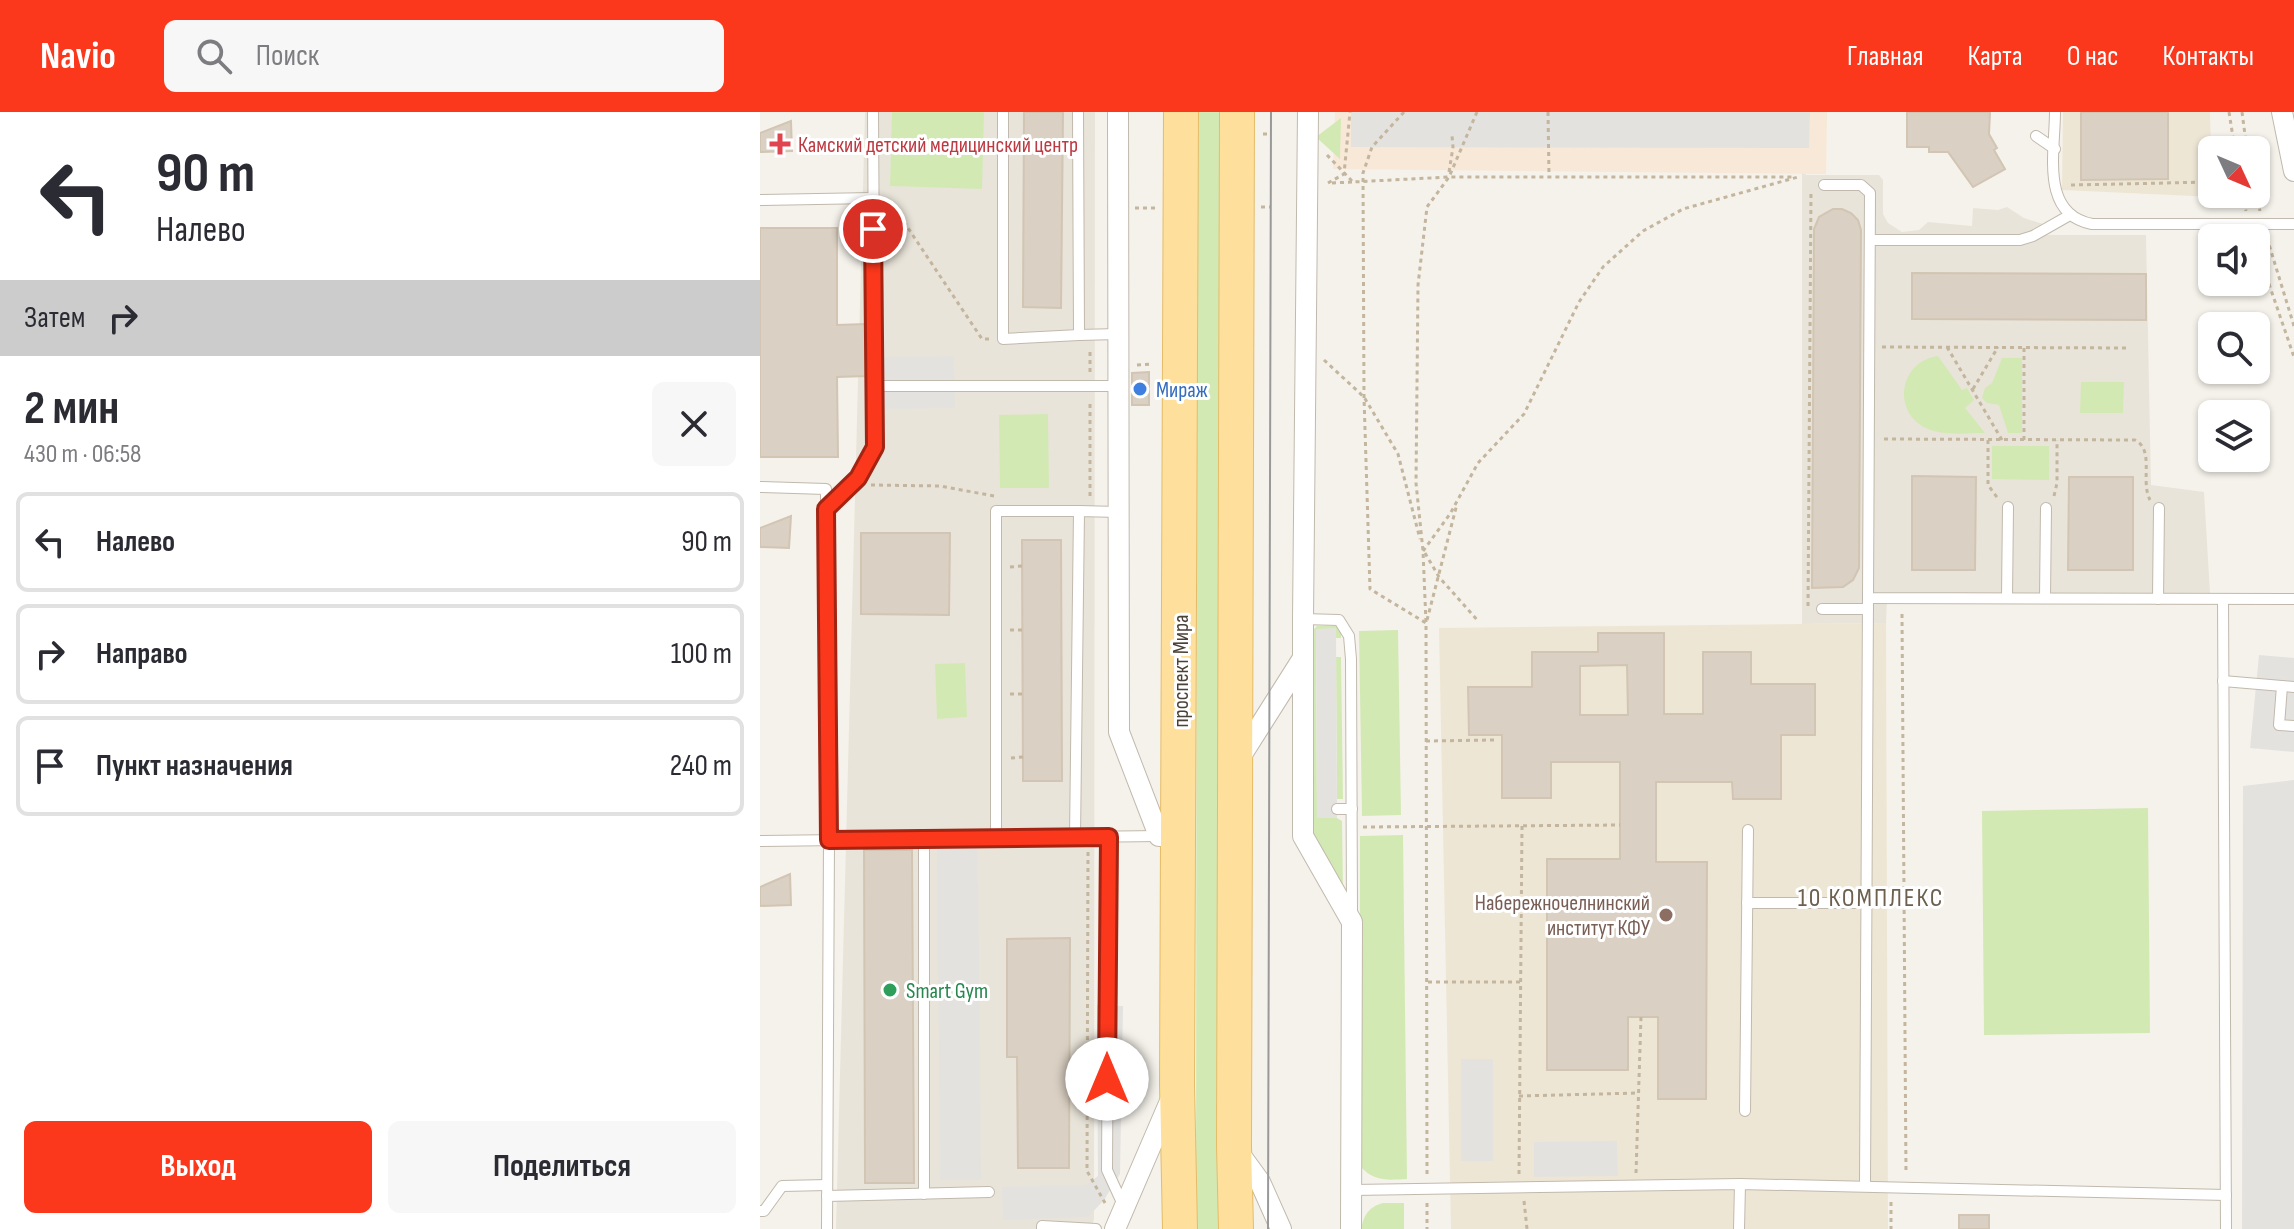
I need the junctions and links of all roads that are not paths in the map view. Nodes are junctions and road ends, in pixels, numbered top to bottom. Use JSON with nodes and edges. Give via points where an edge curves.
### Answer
{"nodes":[{"id":1,"x":873,"y":112,"type":"edge"},
{"id":2,"x":1003,"y":112,"type":"edge"},
{"id":3,"x":1078,"y":112,"type":"edge"},
{"id":4,"x":1118,"y":112,"type":"edge"},
{"id":5,"x":1181,"y":112,"type":"edge"},
{"id":6,"x":1237,"y":112,"type":"edge"},
{"id":7,"x":1308,"y":112,"type":"edge"},
{"id":8,"x":2055,"y":112,"type":"edge"},
{"id":9,"x":2282,"y":112,"type":"edge"},
{"id":10,"x":2036,"y":136,"type":"dead end"},
{"id":11,"x":2055,"y":149,"type":"junction"},
{"id":12,"x":2294,"y":171,"type":"edge"},
{"id":13,"x":1824,"y":185,"type":"dead end"},
{"id":14,"x":761,"y":200,"type":"edge"},
{"id":15,"x":873,"y":200,"type":"junction"},
{"id":16,"x":2070,"y":215,"type":"junction"},
{"id":17,"x":2198,"y":224,"type":"edge"},
{"id":18,"x":2270,"y":224,"type":"edge"},
{"id":19,"x":2294,"y":224,"type":"edge"},
{"id":20,"x":1870,"y":240,"type":"junction"},
{"id":21,"x":1118,"y":334,"type":"junction"},
{"id":22,"x":1079,"y":335,"type":"junction"},
{"id":23,"x":876,"y":386,"type":"junction"},
{"id":24,"x":1117,"y":386,"type":"junction"},
{"id":25,"x":760,"y":487,"type":"edge"},
{"id":26,"x":2008,"y":507,"type":"road end"},
{"id":27,"x":2046,"y":508,"type":"road end"},
{"id":28,"x":2159,"y":508,"type":"road end"},
{"id":29,"x":826,"y":509,"type":"junction"},
{"id":30,"x":1079,"y":511,"type":"junction"},
{"id":31,"x":1118,"y":512,"type":"junction"},
{"id":32,"x":2007,"y":598,"type":"junction"},
{"id":33,"x":2045,"y":598,"type":"junction"},
{"id":34,"x":2158,"y":599,"type":"junction"},
{"id":35,"x":2223,"y":599,"type":"junction"},
{"id":36,"x":2294,"y":599,"type":"edge"},
{"id":37,"x":1868,"y":603,"type":"junction"},
{"id":38,"x":1822,"y":609,"type":"dead end"},
{"id":39,"x":1303,"y":619,"type":"junction"},
{"id":40,"x":1336,"y":646,"type":"dead end"},
{"id":41,"x":1350,"y":646,"type":"junction"},
{"id":42,"x":1303,"y":658,"type":"junction"},
{"id":43,"x":2223,"y":681,"type":"junction"},
{"id":44,"x":2288,"y":687,"type":"edge"},
{"id":45,"x":2294,"y":726,"type":"edge"},
{"id":46,"x":1235,"y":765,"type":"junction"},
{"id":47,"x":1337,"y":809,"type":"dead end"},
{"id":48,"x":1352,"y":809,"type":"junction"},
{"id":49,"x":1748,"y":830,"type":"dead end"},
{"id":50,"x":1170,"y":836,"type":"junction"},
{"id":51,"x":1075,"y":837,"type":"junction"},
{"id":52,"x":1109,"y":837,"type":"junction"},
{"id":53,"x":996,"y":838,"type":"junction"},
{"id":54,"x":924,"y":839,"type":"junction"},
{"id":55,"x":829,"y":840,"type":"junction"},
{"id":56,"x":760,"y":841,"type":"edge"},
{"id":57,"x":1747,"y":903,"type":"junction"},
{"id":58,"x":1866,"y":903,"type":"junction"},
{"id":59,"x":1352,"y":922,"type":"junction"},
{"id":60,"x":1177,"y":1085,"type":"junction"},
{"id":61,"x":1745,"y":1111,"type":"dead end"},
{"id":62,"x":1234,"y":1146,"type":"junction"},
{"id":63,"x":1740,"y":1184,"type":"junction"},
{"id":64,"x":1865,"y":1186,"type":"junction"},
{"id":65,"x":1353,"y":1190,"type":"junction"},
{"id":66,"x":827,"y":1191,"type":"junction"},
{"id":67,"x":989,"y":1192,"type":"dead end"},
{"id":68,"x":924,"y":1194,"type":"junction"},
{"id":69,"x":2226,"y":1195,"type":"junction"},
{"id":70,"x":1124,"y":1207,"type":"junction"},
{"id":71,"x":760,"y":1211,"type":"edge"},
{"id":72,"x":827,"y":1229,"type":"edge"},
{"id":73,"x":1042,"y":1229,"type":"edge"},
{"id":74,"x":1096,"y":1229,"type":"edge"},
{"id":75,"x":1115,"y":1229,"type":"edge"},
{"id":76,"x":1180,"y":1229,"type":"edge"},
{"id":77,"x":1236,"y":1229,"type":"edge"},
{"id":78,"x":1281,"y":1229,"type":"edge"},
{"id":79,"x":1351,"y":1229,"type":"edge"},
{"id":80,"x":1739,"y":1229,"type":"edge"},
{"id":81,"x":2226,"y":1229,"type":"edge"}],
"edges":[{"from":1,"to":15,"type":"lane"},
{"from":2,"to":22,"type":"lane","via":[[1003,339]]},
{"from":3,"to":22,"type":"lane"},
{"from":4,"to":21,"type":"street"},
{"from":5,"to":50,"type":"main road","name":"проспект Мира"},
{"from":6,"to":46,"type":"main road"},
{"from":7,"to":39,"type":"street"},
{"from":8,"to":11,"type":"lane"},
{"from":9,"to":12,"type":"street"},
{"from":10,"to":11,"type":"lane"},
{"from":11,"to":16,"type":"lane","via":[[2058,202]]},
{"from":13,"to":20,"type":"lane","via":[[1861,185],[1869,190]]},
{"from":14,"to":15,"type":"lane"},
{"from":15,"to":23,"type":"lane"},
{"from":16,"to":17,"type":"lane","via":[[2092,224]]},
{"from":16,"to":20,"type":"lane","via":[[2033,236],[2011,241]]},
{"from":18,"to":19,"type":"lane"},
{"from":20,"to":37,"type":"lane"},
{"from":21,"to":22,"type":"lane"},
{"from":21,"to":24,"type":"street"},
{"from":23,"to":24,"type":"lane"},
{"from":23,"to":29,"type":"lane","via":[[875,447],[853,484]]},
{"from":24,"to":31,"type":"street"},
{"from":25,"to":29,"type":"lane","via":[[826,489]]},
{"from":26,"to":32,"type":"lane"},
{"from":27,"to":33,"type":"lane"},
{"from":28,"to":34,"type":"lane"},
{"from":29,"to":55,"type":"lane"},
{"from":30,"to":31,"type":"lane"},
{"from":30,"to":51,"type":"lane"},
{"from":30,"to":53,"type":"lane","via":[[996,511]]},
{"from":31,"to":50,"type":"street","via":[[1119,732]]},
{"from":32,"to":33,"type":"lane"},
{"from":32,"to":37,"type":"lane"},
{"from":33,"to":34,"type":"lane"},
{"from":34,"to":35,"type":"lane"},
{"from":35,"to":36,"type":"lane"},
{"from":35,"to":43,"type":"lane"},
{"from":37,"to":38,"type":"lane"},
{"from":37,"to":58,"type":"lane"},
{"from":39,"to":41,"type":"lane","via":[[1339,620]]},
{"from":39,"to":42,"type":"street"},
{"from":40,"to":41,"type":"lane"},
{"from":41,"to":48,"type":"lane"},
{"from":42,"to":46,"type":"street"},
{"from":42,"to":59,"type":"street","via":[[1303,836]]},
{"from":43,"to":44,"type":"lane"},
{"from":43,"to":69,"type":"lane"},
{"from":44,"to":45,"type":"lane","via":[[2279,725]]},
{"from":46,"to":62,"type":"main road"},
{"from":47,"to":48,"type":"lane"},
{"from":48,"to":59,"type":"lane"},
{"from":49,"to":57,"type":"lane"},
{"from":50,"to":52,"type":"lane"},
{"from":50,"to":60,"type":"main road","name":"проспект Мира"},
{"from":51,"to":52,"type":"lane"},
{"from":51,"to":53,"type":"lane"},
{"from":52,"to":70,"type":"lane","via":[[1107,1170]]},
{"from":53,"to":54,"type":"lane"},
{"from":54,"to":55,"type":"lane"},
{"from":54,"to":68,"type":"lane"},
{"from":55,"to":56,"type":"lane"},
{"from":55,"to":66,"type":"lane"},
{"from":57,"to":58,"type":"lane"},
{"from":57,"to":61,"type":"lane"},
{"from":58,"to":64,"type":"lane"},
{"from":59,"to":65,"type":"street"},
{"from":60,"to":70,"type":"street"},
{"from":60,"to":76,"type":"main road","name":"проспект Мира"},
{"from":62,"to":77,"type":"main road"},
{"from":62,"to":78,"type":"street","via":[[1260,1182]]},
{"from":63,"to":64,"type":"lane"},
{"from":63,"to":65,"type":"lane"},
{"from":63,"to":80,"type":"lane"},
{"from":64,"to":69,"type":"lane"},
{"from":65,"to":79,"type":"street"},
{"from":66,"to":68,"type":"lane"},
{"from":66,"to":71,"type":"lane","via":[[782,1186]]},
{"from":66,"to":72,"type":"lane"},
{"from":67,"to":68,"type":"lane"},
{"from":69,"to":81,"type":"lane"},
{"from":70,"to":75,"type":"street"},
{"from":73,"to":74,"type":"lane"}]}
